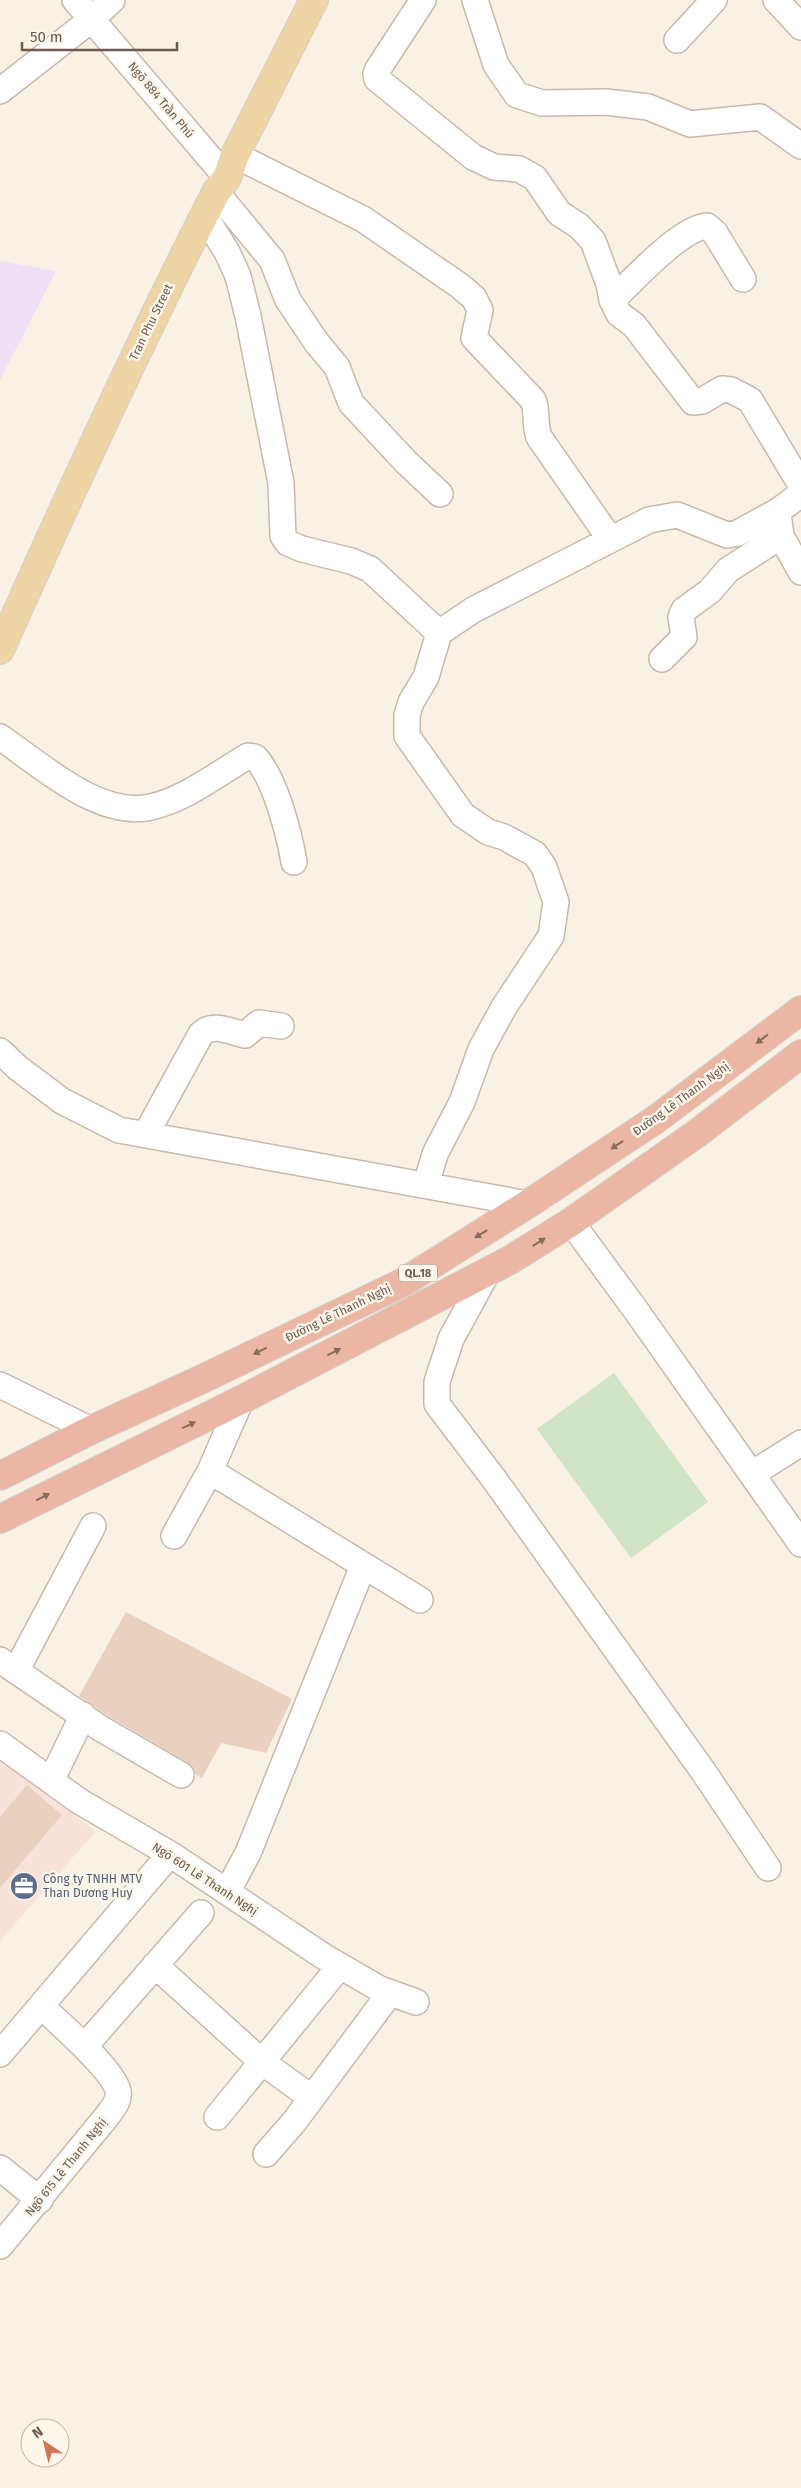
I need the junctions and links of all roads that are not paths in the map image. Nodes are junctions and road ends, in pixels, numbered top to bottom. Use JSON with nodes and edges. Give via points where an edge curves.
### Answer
{"nodes":[{"id":1,"x":75,"y":0,"type":"edge"},
{"id":2,"x":112,"y":0,"type":"edge"},
{"id":3,"x":314,"y":0,"type":"edge"},
{"id":4,"x":423,"y":0,"type":"edge"},
{"id":5,"x":475,"y":0,"type":"edge"},
{"id":6,"x":714,"y":0,"type":"edge"},
{"id":7,"x":776,"y":0,"type":"edge"},
{"id":8,"x":92,"y":19,"type":"junction"},
{"id":9,"x":801,"y":27,"type":"edge"},
{"id":10,"x":677,"y":40,"type":"dead end"},
{"id":11,"x":0,"y":91,"type":"edge"},
{"id":12,"x":801,"y":146,"type":"edge"},
{"id":13,"x":221,"y":185,"type":"junction"},
{"id":14,"x":743,"y":280,"type":"dead end"},
{"id":15,"x":612,"y":300,"type":"junction"},
{"id":16,"x":801,"y":485,"type":"edge"},
{"id":17,"x":440,"y":494,"type":"dead end"},
{"id":18,"x":801,"y":494,"type":"edge"},
{"id":19,"x":778,"y":511,"type":"junction"},
{"id":20,"x":781,"y":536,"type":"junction"},
{"id":21,"x":610,"y":540,"type":"junction"},
{"id":22,"x":801,"y":572,"type":"edge"},
{"id":23,"x":438,"y":633,"type":"junction"},
{"id":24,"x":0,"y":650,"type":"edge"},
{"id":25,"x":662,"y":659,"type":"dead end"},
{"id":26,"x":0,"y":737,"type":"edge"},
{"id":27,"x":294,"y":862,"type":"dead end"},
{"id":28,"x":801,"y":1010,"type":"edge"},
{"id":29,"x":281,"y":1026,"type":"dead end"},
{"id":30,"x":0,"y":1051,"type":"edge"},
{"id":31,"x":801,"y":1054,"type":"edge"},
{"id":32,"x":146,"y":1134,"type":"junction"},
{"id":33,"x":426,"y":1185,"type":"junction"},
{"id":34,"x":528,"y":1204,"type":"junction"},
{"id":35,"x":571,"y":1222,"type":"junction"},
{"id":36,"x":488,"y":1271,"type":"junction"},
{"id":37,"x":0,"y":1385,"type":"edge"},
{"id":38,"x":241,"y":1400,"type":"junction"},
{"id":39,"x":90,"y":1430,"type":"junction"},
{"id":40,"x":801,"y":1443,"type":"edge"},
{"id":41,"x":210,"y":1472,"type":"junction"},
{"id":42,"x":752,"y":1474,"type":"junction"},
{"id":43,"x":0,"y":1476,"type":"edge"},
{"id":44,"x":0,"y":1519,"type":"edge"},
{"id":45,"x":93,"y":1526,"type":"dead end"},
{"id":46,"x":174,"y":1536,"type":"dead end"},
{"id":47,"x":801,"y":1544,"type":"edge"},
{"id":48,"x":363,"y":1566,"type":"junction"},
{"id":49,"x":420,"y":1600,"type":"dead end"},
{"id":50,"x":8,"y":1665,"type":"edge"},
{"id":51,"x":83,"y":1715,"type":"junction"},
{"id":52,"x":0,"y":1744,"type":"edge"},
{"id":53,"x":181,"y":1775,"type":"dead end"},
{"id":54,"x":51,"y":1781,"type":"junction"},
{"id":55,"x":170,"y":1854,"type":"junction"},
{"id":56,"x":768,"y":1868,"type":"dead end"},
{"id":57,"x":227,"y":1892,"type":"junction"},
{"id":58,"x":201,"y":1913,"type":"dead end"},
{"id":59,"x":156,"y":1965,"type":"junction"},
{"id":60,"x":340,"y":1966,"type":"junction"},
{"id":61,"x":390,"y":1993,"type":"junction"},
{"id":62,"x":416,"y":2002,"type":"dead end"},
{"id":63,"x":41,"y":2006,"type":"junction"},
{"id":64,"x":85,"y":2046,"type":"junction"},
{"id":65,"x":0,"y":2054,"type":"edge"},
{"id":66,"x":262,"y":2062,"type":"junction"},
{"id":67,"x":312,"y":2098,"type":"junction"},
{"id":68,"x":217,"y":2117,"type":"dead end"},
{"id":69,"x":266,"y":2154,"type":"dead end"},
{"id":70,"x":0,"y":2168,"type":"edge"},
{"id":71,"x":40,"y":2200,"type":"junction"},
{"id":72,"x":0,"y":2246,"type":"edge"}],
"edges":[{"from":1,"to":8,"type":"street","name":"Ngõ 884 Trần Phú"},
{"from":2,"to":8,"type":"street"},
{"from":3,"to":13,"type":"main road","name":"Tran Phu Street"},
{"from":4,"to":15,"type":"street","via":[[378,69],[378,79],[473,157],[494,167],[519,169],[534,178],[559,213],[579,226],[593,241]]},
{"from":5,"to":12,"type":"street","via":[[496,65],[518,95],[542,103],[606,102],[648,106],[690,124],[760,117]]},
{"from":6,"to":10,"type":"street"},
{"from":7,"to":9,"type":"street"},
{"from":8,"to":11,"type":"street"},
{"from":8,"to":13,"type":"street","name":"Ngõ 884 Trần Phú"},
{"from":13,"to":17,"type":"street","via":[[272,260],[288,300],[337,367],[351,403]]},
{"from":13,"to":21,"type":"street","via":[[363,218],[474,298],[480,310],[474,338],[533,400],[534,426],[539,437]]},
{"from":13,"to":23,"type":"street","via":[[227,252],[240,284],[277,459],[283,536],[288,543],[302,549],[370,569]]},
{"from":13,"to":24,"type":"main road","name":"Tran Phu Street","via":[[147,328]]},
{"from":14,"to":15,"type":"street","via":[[716,233],[706,226],[698,227],[688,231]]},
{"from":15,"to":16,"type":"street","via":[[619,314],[634,325],[693,402],[702,401],[722,390],[731,390],[750,400]]},
{"from":18,"to":19,"type":"street"},
{"from":19,"to":20,"type":"street"},
{"from":19,"to":21,"type":"street","via":[[738,533],[727,535],[677,515],[649,520]]},
{"from":20,"to":22,"type":"street"},
{"from":20,"to":25,"type":"street","via":[[728,570],[710,591],[684,610],[681,618],[684,637]]},
{"from":21,"to":23,"type":"street","via":[[473,610]]},
{"from":23,"to":33,"type":"street","via":[[426,677],[407,715],[408,736],[463,816],[535,854],[544,867],[556,902],[552,936],[504,1007],[481,1050],[462,1102],[435,1154]]},
{"from":26,"to":27,"type":"street","via":[[105,805],[123,808],[139,809],[159,804],[189,792],[248,756],[255,757],[276,795]]},
{"from":28,"to":34,"type":"highway","name":"Đường Lê Thanh Nghị","number":"QL.18","one_way":true,"via":[[655,1120]]},
{"from":29,"to":32,"type":"street","via":[[259,1023],[245,1035],[213,1027],[206,1029]]},
{"from":30,"to":32,"type":"street","via":[[62,1101],[119,1130]]},
{"from":31,"to":35,"type":"highway","number":"QL.18","via":[[696,1134]]},
{"from":32,"to":33,"type":"street"},
{"from":33,"to":34,"type":"street"},
{"from":34,"to":39,"type":"highway","name":"Đường Lê Thanh Nghị","number":"QL.18","one_way":true,"via":[[404,1282]]},
{"from":36,"to":35,"type":"highway","number":"QL.18","one_way":true},
{"from":35,"to":42,"type":"street"},
{"from":38,"to":36,"type":"highway","number":"QL.18","one_way":true},
{"from":36,"to":56,"type":"street","via":[[452,1339],[437,1382],[437,1404],[703,1771]]},
{"from":37,"to":39,"type":"street"},
{"from":38,"to":41,"type":"street"},
{"from":44,"to":38,"type":"highway","number":"QL.18","one_way":true},
{"from":39,"to":43,"type":"highway","name":"Đường Lê Thanh Nghị","number":"QL.18"},
{"from":40,"to":42,"type":"street"},
{"from":41,"to":46,"type":"street"},
{"from":41,"to":48,"type":"street"},
{"from":42,"to":47,"type":"street"},
{"from":45,"to":50,"type":"street"},
{"from":48,"to":49,"type":"street"},
{"from":48,"to":57,"type":"street","via":[[248,1853]]},
{"from":50,"to":51,"type":"street"},
{"from":51,"to":53,"type":"street"},
{"from":51,"to":54,"type":"street"},
{"from":52,"to":54,"type":"street","name":"Ngõ 601 Lê Thanh Nghị"},
{"from":54,"to":55,"type":"street","name":"Ngõ 601 Lê Thanh Nghị"},
{"from":55,"to":57,"type":"street","name":"Ngõ 601 Lê Thanh Nghị"},
{"from":55,"to":63,"type":"street"},
{"from":57,"to":60,"type":"street","name":"Ngõ 601 Lê Thanh Nghị"},
{"from":58,"to":59,"type":"street"},
{"from":59,"to":64,"type":"street"},
{"from":59,"to":66,"type":"street"},
{"from":60,"to":61,"type":"street","name":"Ngõ 601 Lê Thanh Nghị"},
{"from":60,"to":66,"type":"street"},
{"from":61,"to":62,"type":"street","name":"Ngõ 601 Lê Thanh Nghị"},
{"from":61,"to":67,"type":"street"},
{"from":63,"to":64,"type":"street"},
{"from":63,"to":65,"type":"street"},
{"from":64,"to":71,"type":"street","name":"Ngõ 615 Lê Thanh Nghị","via":[[115,2084],[118,2100]]},
{"from":66,"to":67,"type":"street"},
{"from":66,"to":68,"type":"street"},
{"from":67,"to":69,"type":"street"},
{"from":70,"to":71,"type":"street"},
{"from":71,"to":72,"type":"street","name":"Ngõ 615 Lê Thanh Nghị"}]}
